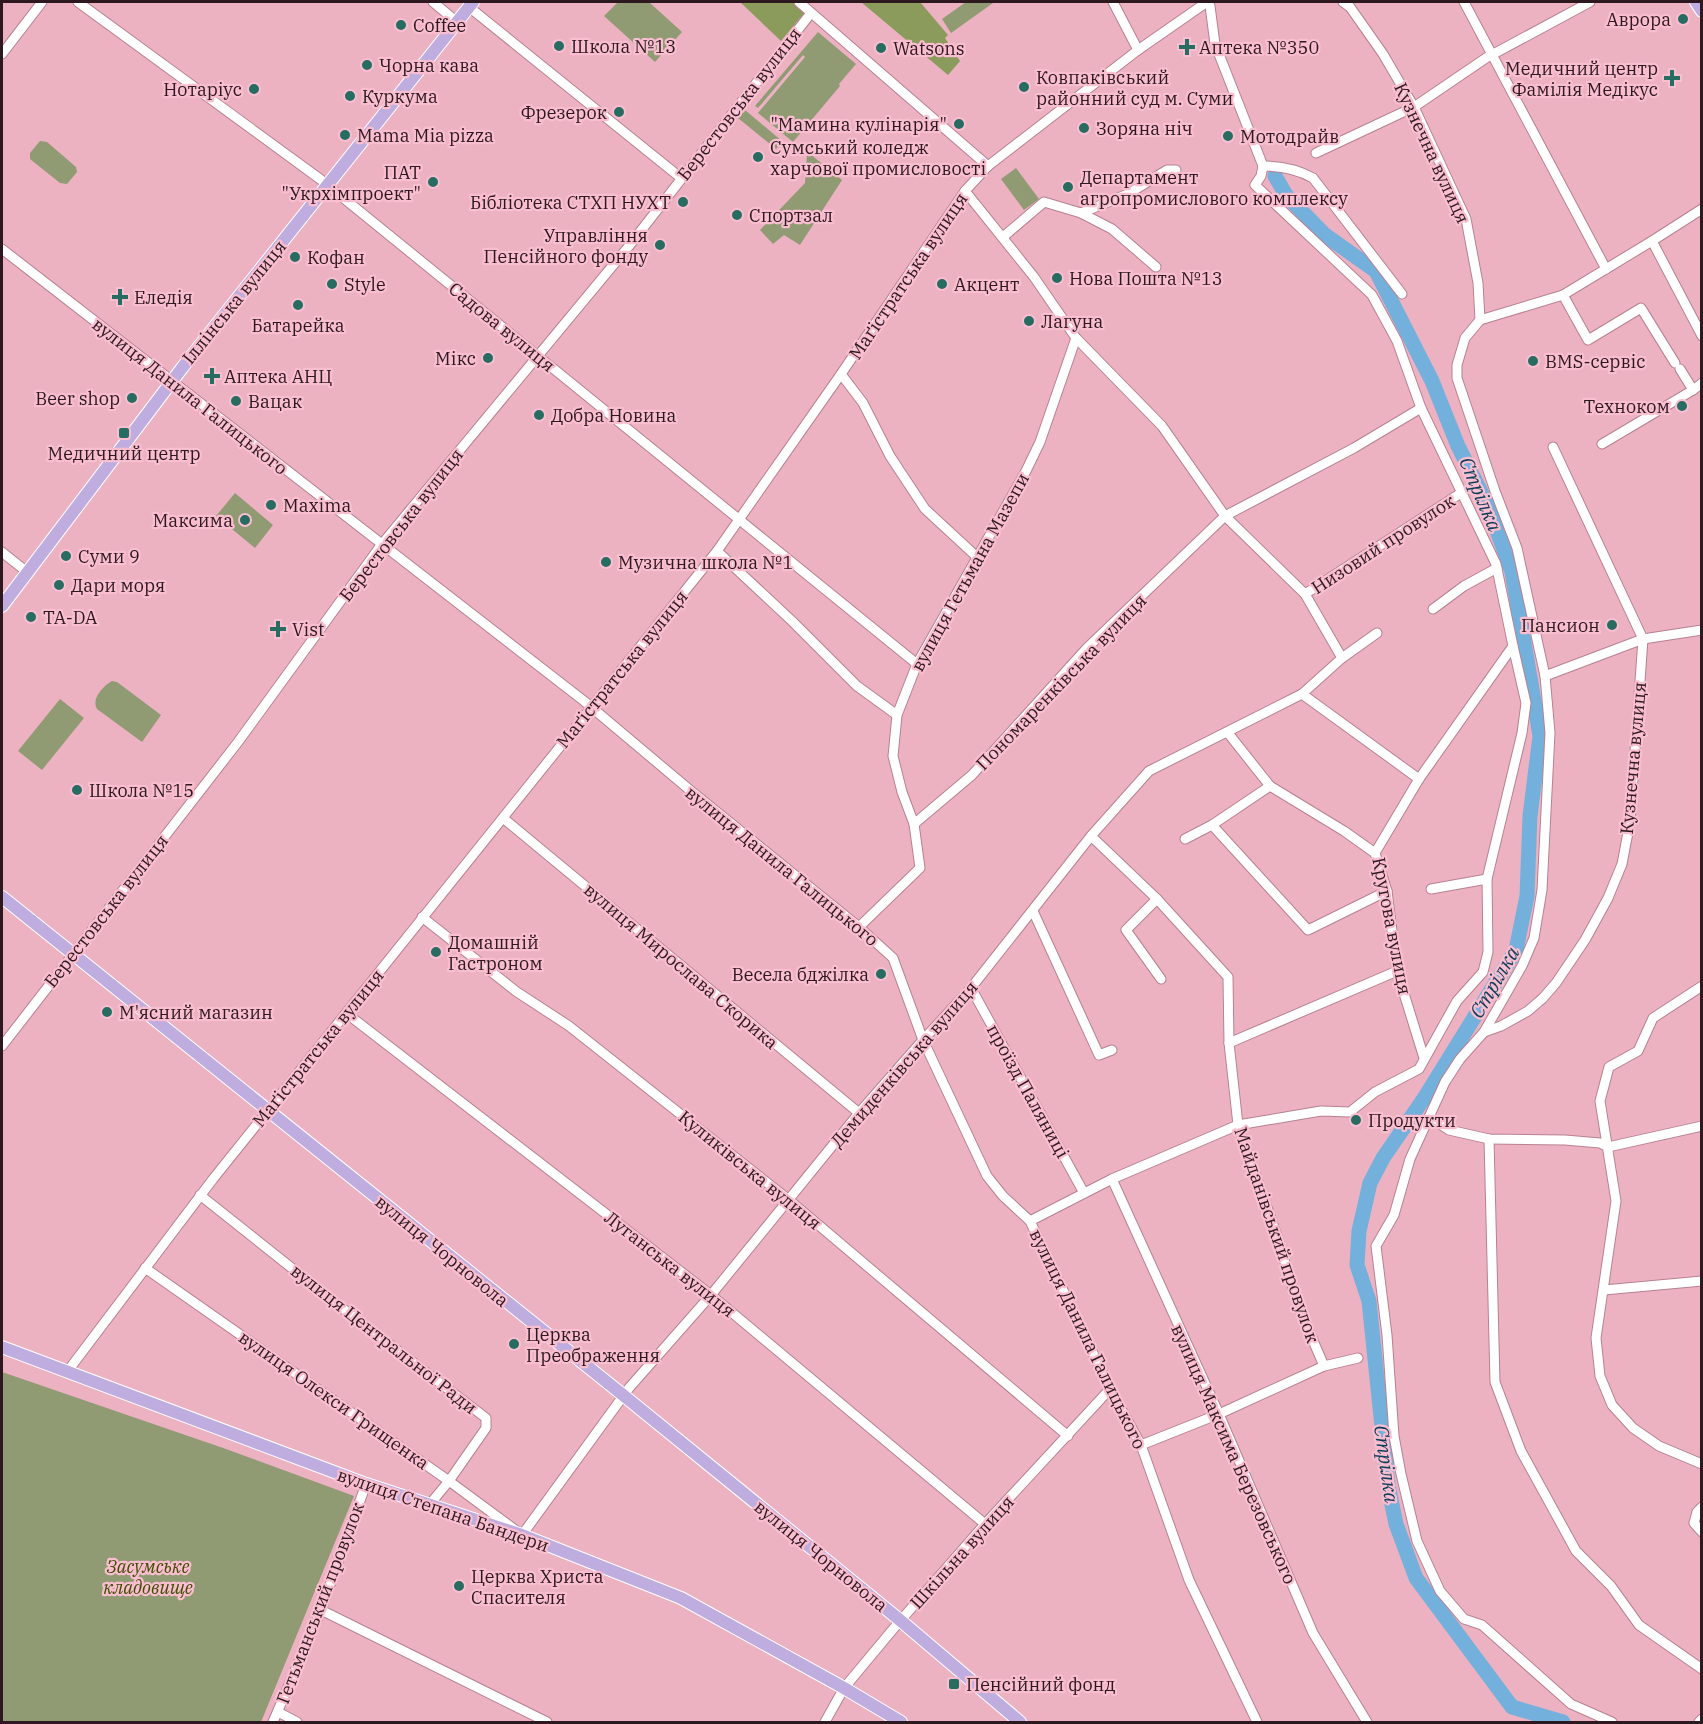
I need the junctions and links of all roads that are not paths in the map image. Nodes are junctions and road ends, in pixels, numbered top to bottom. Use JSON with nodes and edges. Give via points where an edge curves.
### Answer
{"nodes":[{"id":1,"x":42,"y":2,"type":"edge"},
{"id":2,"x":78,"y":2,"type":"edge"},
{"id":3,"x":433,"y":2,"type":"edge"},
{"id":4,"x":799,"y":2,"type":"edge"},
{"id":5,"x":1113,"y":2,"type":"edge"},
{"id":6,"x":1207,"y":2,"type":"edge"},
{"id":7,"x":1343,"y":2,"type":"edge"},
{"id":8,"x":1464,"y":2,"type":"edge"},
{"id":9,"x":1590,"y":2,"type":"edge"},
{"id":10,"x":1696,"y":2,"type":"edge"},
{"id":11,"x":471,"y":4,"type":"edge"},
{"id":12,"x":1701,"y":11,"type":"edge"},
{"id":13,"x":811,"y":13,"type":"junction"},
{"id":14,"x":457,"y":22,"type":"junction"},
{"id":15,"x":1138,"y":50,"type":"junction"},
{"id":16,"x":2,"y":54,"type":"edge"},
{"id":17,"x":1493,"y":55,"type":"junction"},
{"id":18,"x":1414,"y":107,"type":"junction"},
{"id":19,"x":1316,"y":153,"type":"dead end"},
{"id":20,"x":988,"y":166,"type":"junction"},
{"id":21,"x":1263,"y":166,"type":"junction"},
{"id":22,"x":1176,"y":170,"type":"dead end"},
{"id":23,"x":681,"y":178,"type":"junction"},
{"id":24,"x":327,"y":185,"type":"junction"},
{"id":25,"x":965,"y":190,"type":"junction"},
{"id":26,"x":1701,"y":209,"type":"edge"},
{"id":27,"x":1081,"y":213,"type":"junction"},
{"id":28,"x":1003,"y":237,"type":"junction"},
{"id":29,"x":1652,"y":242,"type":"junction"},
{"id":30,"x":2,"y":249,"type":"edge"},
{"id":31,"x":1156,"y":267,"type":"dead end"},
{"id":32,"x":1606,"y":269,"type":"junction"},
{"id":33,"x":1402,"y":294,"type":"dead end"},
{"id":34,"x":1563,"y":295,"type":"junction"},
{"id":35,"x":1480,"y":320,"type":"junction"},
{"id":36,"x":1701,"y":336,"type":"edge"},
{"id":37,"x":1076,"y":338,"type":"junction"},
{"id":38,"x":538,"y":357,"type":"junction"},
{"id":39,"x":841,"y":374,"type":"junction"},
{"id":40,"x":171,"y":381,"type":"junction"},
{"id":41,"x":1701,"y":383,"type":"edge"},
{"id":42,"x":1693,"y":390,"type":"junction"},
{"id":43,"x":1421,"y":408,"type":"junction"},
{"id":44,"x":1602,"y":444,"type":"dead end"},
{"id":45,"x":1553,"y":447,"type":"dead end"},
{"id":46,"x":1461,"y":494,"type":"junction"},
{"id":47,"x":1226,"y":516,"type":"junction"},
{"id":48,"x":739,"y":519,"type":"junction"},
{"id":49,"x":382,"y":544,"type":"junction"},
{"id":50,"x":717,"y":551,"type":"junction"},
{"id":51,"x":2,"y":552,"type":"edge"},
{"id":52,"x":977,"y":557,"type":"junction"},
{"id":53,"x":1497,"y":568,"type":"junction"},
{"id":54,"x":27,"y":572,"type":"junction"},
{"id":55,"x":1305,"y":594,"type":"junction"},
{"id":56,"x":2,"y":606,"type":"edge"},
{"id":57,"x":1433,"y":609,"type":"dead end"},
{"id":58,"x":1701,"y":630,"type":"edge"},
{"id":59,"x":1377,"y":633,"type":"dead end"},
{"id":60,"x":1643,"y":639,"type":"junction"},
{"id":61,"x":1513,"y":646,"type":"junction"},
{"id":62,"x":1342,"y":658,"type":"junction"},
{"id":63,"x":917,"y":664,"type":"junction"},
{"id":64,"x":1545,"y":676,"type":"junction"},
{"id":65,"x":1302,"y":694,"type":"junction"},
{"id":66,"x":590,"y":707,"type":"junction"},
{"id":67,"x":897,"y":715,"type":"junction"},
{"id":68,"x":1228,"y":733,"type":"junction"},
{"id":69,"x":1419,"y":779,"type":"junction"},
{"id":70,"x":1270,"y":786,"type":"junction"},
{"id":71,"x":503,"y":818,"type":"junction"},
{"id":72,"x":914,"y":824,"type":"junction"},
{"id":73,"x":1212,"y":825,"type":"junction"},
{"id":74,"x":1091,"y":836,"type":"junction"},
{"id":75,"x":1185,"y":839,"type":"dead end"},
{"id":76,"x":1375,"y":854,"type":"junction"},
{"id":77,"x":1487,"y":879,"type":"junction"},
{"id":78,"x":1431,"y":889,"type":"dead end"},
{"id":79,"x":1387,"y":891,"type":"junction"},
{"id":80,"x":2,"y":897,"type":"edge"},
{"id":81,"x":1157,"y":899,"type":"junction"},
{"id":82,"x":1033,"y":911,"type":"junction"},
{"id":83,"x":422,"y":917,"type":"junction"},
{"id":84,"x":859,"y":927,"type":"junction"},
{"id":85,"x":72,"y":954,"type":"junction"},
{"id":86,"x":1397,"y":972,"type":"junction"},
{"id":87,"x":1161,"y":979,"type":"dead end"},
{"id":88,"x":1701,"y":986,"type":"edge"},
{"id":89,"x":972,"y":988,"type":"junction"},
{"id":90,"x":346,"y":1013,"type":"junction"},
{"id":91,"x":1484,"y":1032,"type":"junction"},
{"id":92,"x":923,"y":1040,"type":"junction"},
{"id":93,"x":1228,"y":1043,"type":"junction"},
{"id":94,"x":2,"y":1046,"type":"edge"},
{"id":95,"x":1112,"y":1050,"type":"dead end"},
{"id":96,"x":1424,"y":1058,"type":"junction"},
{"id":97,"x":268,"y":1111,"type":"junction"},
{"id":98,"x":859,"y":1113,"type":"junction"},
{"id":99,"x":1429,"y":1117,"type":"junction"},
{"id":100,"x":1238,"y":1125,"type":"junction"},
{"id":101,"x":1701,"y":1126,"type":"edge"},
{"id":102,"x":1489,"y":1139,"type":"junction"},
{"id":103,"x":1608,"y":1147,"type":"junction"},
{"id":104,"x":1112,"y":1179,"type":"junction"},
{"id":105,"x":1084,"y":1193,"type":"junction"},
{"id":106,"x":200,"y":1195,"type":"junction"},
{"id":107,"x":789,"y":1200,"type":"junction"},
{"id":108,"x":1030,"y":1221,"type":"junction"},
{"id":109,"x":145,"y":1268,"type":"junction"},
{"id":110,"x":1701,"y":1281,"type":"edge"},
{"id":111,"x":1604,"y":1290,"type":"junction"},
{"id":112,"x":711,"y":1295,"type":"junction"},
{"id":113,"x":2,"y":1347,"type":"edge"},
{"id":114,"x":1358,"y":1358,"type":"dead end"},
{"id":115,"x":1324,"y":1366,"type":"junction"},
{"id":116,"x":67,"y":1372,"type":"junction"},
{"id":117,"x":1110,"y":1389,"type":"junction"},
{"id":118,"x":623,"y":1395,"type":"junction"},
{"id":119,"x":1219,"y":1414,"type":"junction"},
{"id":120,"x":1068,"y":1436,"type":"junction"},
{"id":121,"x":1140,"y":1445,"type":"junction"},
{"id":122,"x":1701,"y":1464,"type":"edge"},
{"id":123,"x":449,"y":1481,"type":"junction"},
{"id":124,"x":366,"y":1484,"type":"junction"},
{"id":125,"x":430,"y":1504,"type":"junction"},
{"id":126,"x":1701,"y":1507,"type":"edge"},
{"id":127,"x":985,"y":1524,"type":"junction"},
{"id":128,"x":1701,"y":1532,"type":"edge"},
{"id":129,"x":522,"y":1535,"type":"junction"},
{"id":130,"x":321,"y":1610,"type":"junction"},
{"id":131,"x":901,"y":1621,"type":"junction"},
{"id":132,"x":1701,"y":1669,"type":"edge"},
{"id":133,"x":844,"y":1688,"type":"junction"},
{"id":134,"x":278,"y":1712,"type":"junction"},
{"id":135,"x":273,"y":1722,"type":"edge"},
{"id":136,"x":297,"y":1722,"type":"edge"},
{"id":137,"x":547,"y":1722,"type":"edge"},
{"id":138,"x":825,"y":1722,"type":"edge"},
{"id":139,"x":901,"y":1722,"type":"edge"},
{"id":140,"x":1020,"y":1722,"type":"edge"},
{"id":141,"x":1257,"y":1722,"type":"edge"},
{"id":142,"x":1367,"y":1722,"type":"edge"},
{"id":143,"x":1611,"y":1722,"type":"edge"}],
"edges":[{"from":1,"to":16,"type":"street"},
{"from":2,"to":24,"type":"street","name":"Садова вулиця"},
{"from":3,"to":14,"type":"street"},
{"from":4,"to":13,"type":"street"},
{"from":5,"to":15,"type":"street"},
{"from":6,"to":15,"type":"street","name":"Маґістратська вулиця"},
{"from":6,"to":21,"type":"street","via":[[1215,44]]},
{"from":7,"to":18,"type":"street","name":"Кузнечна вулиця","via":[[1383,54]]},
{"from":8,"to":17,"type":"street"},
{"from":9,"to":17,"type":"street"},
{"from":10,"to":12,"type":"main road"},
{"from":11,"to":14,"type":"main road","name":"Іллінська вулиця"},
{"from":11,"to":23,"type":"street"},
{"from":13,"to":20,"type":"street"},
{"from":13,"to":23,"type":"street","name":"Берестовська вулиця"},
{"from":14,"to":24,"type":"main road","name":"Іллінська вулиця"},
{"from":15,"to":20,"type":"street","name":"Маґістратська вулиця"},
{"from":17,"to":18,"type":"street"},
{"from":17,"to":32,"type":"street"},
{"from":18,"to":19,"type":"street"},
{"from":18,"to":35,"type":"street","name":"Кузнечна вулиця","via":[[1466,219],[1478,283]]},
{"from":20,"to":25,"type":"street","name":"Маґістратська вулиця"},
{"from":21,"to":33,"type":"street","via":[[1300,171],[1313,178]]},
{"from":21,"to":43,"type":"street","via":[[1255,185],[1372,295],[1396,341]]},
{"from":22,"to":27,"type":"street","via":[[1167,170],[1128,194]]},
{"from":23,"to":38,"type":"street","name":"Берестовська вулиця"},
{"from":24,"to":38,"type":"street","name":"Садова вулиця"},
{"from":24,"to":40,"type":"main road","name":"Іллінська вулиця"},
{"from":25,"to":28,"type":"street"},
{"from":25,"to":39,"type":"street","name":"Маґістратська вулиця"},
{"from":26,"to":29,"type":"street"},
{"from":27,"to":28,"type":"street","via":[[1044,202]]},
{"from":27,"to":31,"type":"street","via":[[1112,229]]},
{"from":28,"to":37,"type":"street"},
{"from":29,"to":32,"type":"street"},
{"from":29,"to":36,"type":"street"},
{"from":30,"to":40,"type":"street","name":"вулиця Данила Галицького"},
{"from":32,"to":34,"type":"street"},
{"from":34,"to":35,"type":"street"},
{"from":34,"to":42,"type":"street","via":[[1588,340],[1641,308]]},
{"from":35,"to":64,"type":"street","via":[[1465,338],[1457,378],[1516,548]]},
{"from":37,"to":47,"type":"street","via":[[1162,426]]},
{"from":37,"to":52,"type":"street","name":"вулиця Гетьмана Мазепи","via":[[1040,442]]},
{"from":38,"to":48,"type":"street","name":"Садова вулиця"},
{"from":38,"to":49,"type":"street","name":"Берестовська вулиця"},
{"from":39,"to":48,"type":"street","name":"Маґістратська вулиця"},
{"from":39,"to":52,"type":"street","via":[[863,403],[890,456],[925,509]]},
{"from":40,"to":49,"type":"street","name":"вулиця Данила Галицького"},
{"from":40,"to":54,"type":"main road","name":"Іллінська вулиця"},
{"from":41,"to":42,"type":"street"},
{"from":42,"to":44,"type":"street"},
{"from":43,"to":46,"type":"street"},
{"from":43,"to":47,"type":"street","name":"Пономаренківська вулиця"},
{"from":45,"to":60,"type":"street","name":"Кузнечна вулиця"},
{"from":46,"to":53,"type":"street"},
{"from":46,"to":55,"type":"street","name":"Низовий провулок"},
{"from":47,"to":55,"type":"street"},
{"from":47,"to":72,"type":"street","name":"Пономаренківська вулиця","via":[[1087,648],[972,775]]},
{"from":48,"to":50,"type":"street","name":"Маґістратська вулиця"},
{"from":48,"to":63,"type":"street","name":"Садова вулиця"},
{"from":49,"to":66,"type":"street","name":"вулиця Данила Галицького"},
{"from":49,"to":85,"type":"street","name":"Берестовська вулиця","via":[[238,742]]},
{"from":50,"to":66,"type":"street","name":"Маґістратська вулиця"},
{"from":50,"to":67,"type":"street","via":[[857,686]]},
{"from":51,"to":54,"type":"street"},
{"from":52,"to":63,"type":"street","name":"вулиця Гетьмана Мазепи"},
{"from":53,"to":57,"type":"street"},
{"from":53,"to":61,"type":"street"},
{"from":54,"to":56,"type":"main road","name":"Іллінська вулиця"},
{"from":55,"to":62,"type":"street"},
{"from":58,"to":60,"type":"street"},
{"from":59,"to":62,"type":"street","name":"Демиденківська вулиця"},
{"from":60,"to":64,"type":"street"},
{"from":60,"to":91,"type":"street","name":"Кузнечна вулиця","via":[[1630,822],[1622,864],[1589,932],[1544,998],[1528,1011]]},
{"from":61,"to":69,"type":"street","name":"Кругова вулиця"},
{"from":61,"to":77,"type":"street","via":[[1526,703]]},
{"from":62,"to":65,"type":"street","name":"Демиденківська вулиця"},
{"from":63,"to":67,"type":"street","name":"вулиця Гетьмана Мазепи"},
{"from":64,"to":91,"type":"street","via":[[1550,733],[1542,890],[1536,928],[1522,966]]},
{"from":65,"to":68,"type":"street","name":"Демиденківська вулиця"},
{"from":65,"to":69,"type":"street"},
{"from":66,"to":71,"type":"street","name":"Маґістратська вулиця"},
{"from":66,"to":84,"type":"street","name":"вулиця Данила Галицького"},
{"from":67,"to":72,"type":"street","name":"вулиця Гетьмана Мазепи","via":[[893,756]]},
{"from":68,"to":70,"type":"street"},
{"from":68,"to":74,"type":"street","name":"Демиденківська вулиця","via":[[1149,771]]},
{"from":69,"to":76,"type":"street","name":"Кругова вулиця"},
{"from":70,"to":73,"type":"street"},
{"from":70,"to":76,"type":"street"},
{"from":71,"to":83,"type":"street","name":"Маґістратська вулиця"},
{"from":71,"to":98,"type":"street","name":"вулиця Мирослава Скорика"},
{"from":72,"to":84,"type":"street","name":"вулиця Гетьмана Мазепи","via":[[920,868]]},
{"from":73,"to":75,"type":"street"},
{"from":73,"to":79,"type":"street","via":[[1308,930]]},
{"from":74,"to":81,"type":"street","name":"Майданівський провулок"},
{"from":74,"to":82,"type":"street","name":"Демиденківська вулиця"},
{"from":76,"to":79,"type":"street","name":"Кругова вулиця"},
{"from":77,"to":78,"type":"street"},
{"from":77,"to":96,"type":"street","via":[[1488,952],[1483,972],[1457,1000]]},
{"from":79,"to":86,"type":"street","name":"Кругова вулиця"},
{"from":80,"to":85,"type":"main road","name":"вулиця Чорновола"},
{"from":81,"to":87,"type":"street","via":[[1126,930]]},
{"from":81,"to":93,"type":"street","name":"Майданівський провулок","via":[[1228,977]]},
{"from":82,"to":89,"type":"street","name":"Демиденківська вулиця"},
{"from":82,"to":95,"type":"street","via":[[1100,1055]]},
{"from":83,"to":90,"type":"street","name":"Маґістратська вулиця"},
{"from":83,"to":107,"type":"street","name":"Куликівська вулиця","via":[[517,992],[569,1026]]},
{"from":84,"to":92,"type":"street","name":"вулиця Данила Галицького","via":[[893,958]]},
{"from":85,"to":94,"type":"street","name":"Берестовська вулиця"},
{"from":85,"to":97,"type":"main road","name":"вулиця Чорновола"},
{"from":86,"to":93,"type":"street"},
{"from":86,"to":96,"type":"street","name":"Кругова вулиця"},
{"from":88,"to":103,"type":"street","via":[[1653,1018],[1638,1051],[1610,1067],[1600,1101]]},
{"from":89,"to":92,"type":"street","name":"Демиденківська вулиця"},
{"from":89,"to":105,"type":"street","name":"проїзд Паляниці"},
{"from":90,"to":97,"type":"street","name":"Маґістратська вулиця"},
{"from":90,"to":112,"type":"street","name":"Луганська вулиця"},
{"from":91,"to":99,"type":"street","via":[[1445,1082]]},
{"from":92,"to":98,"type":"street","name":"Демиденківська вулиця"},
{"from":92,"to":108,"type":"street","name":"вулиця Данила Галицького","via":[[987,1176]]},
{"from":93,"to":100,"type":"street","name":"Майданівський провулок"},
{"from":96,"to":100,"type":"street","via":[[1419,1069],[1375,1092],[1350,1112],[1321,1111]]},
{"from":97,"to":106,"type":"street","name":"Маґістратська вулиця"},
{"from":97,"to":118,"type":"main road","name":"вулиця Чорновола"},
{"from":98,"to":107,"type":"street","name":"Демиденківська вулиця"},
{"from":99,"to":102,"type":"street","via":[[1449,1130]]},
{"from":99,"to":143,"type":"street","via":[[1410,1159],[1394,1215],[1376,1246],[1388,1335],[1394,1436],[1417,1540],[1440,1590],[1464,1619],[1482,1625],[1571,1704]]},
{"from":100,"to":104,"type":"street"},
{"from":100,"to":115,"type":"street","name":"Майданівський провулок","via":[[1299,1308]]},
{"from":101,"to":103,"type":"street"},
{"from":102,"to":103,"type":"street","via":[[1565,1140]]},
{"from":102,"to":132,"type":"street","via":[[1496,1382],[1521,1451],[1576,1551],[1611,1586],[1639,1625]]},
{"from":103,"to":111,"type":"street","via":[[1616,1201]]},
{"from":104,"to":105,"type":"street"},
{"from":104,"to":119,"type":"street","name":"вулиця Максима Березовського"},
{"from":105,"to":108,"type":"street"},
{"from":106,"to":109,"type":"street","name":"Маґістратська вулиця"},
{"from":106,"to":123,"type":"street","name":"вулиця Центральної Ради","via":[[486,1418],[486,1428]]},
{"from":107,"to":112,"type":"street","name":"Демиденківська вулиця"},
{"from":107,"to":120,"type":"street","name":"Куликівська вулиця"},
{"from":108,"to":117,"type":"street","name":"вулиця Данила Галицького"},
{"from":109,"to":116,"type":"street","name":"Маґістратська вулиця"},
{"from":109,"to":123,"type":"street","name":"вулиця Олекси Грищенка"},
{"from":110,"to":111,"type":"street"},
{"from":111,"to":122,"type":"street","via":[[1596,1338],[1599,1376],[1612,1405],[1633,1428],[1659,1446]]},
{"from":112,"to":118,"type":"street","name":"Демиденківська вулиця"},
{"from":112,"to":127,"type":"street","name":"Луганська вулиця"},
{"from":113,"to":116,"type":"main road","name":"вулиця Степана Бандери"},
{"from":114,"to":115,"type":"street"},
{"from":115,"to":119,"type":"street"},
{"from":116,"to":124,"type":"main road","name":"вулиця Степана Бандери"},
{"from":117,"to":120,"type":"street","name":"Шкільна вулиця"},
{"from":117,"to":121,"type":"street","name":"вулиця Данила Галицького"},
{"from":118,"to":129,"type":"street","name":"Демиденківська вулиця"},
{"from":118,"to":131,"type":"main road","name":"вулиця Чорновола"},
{"from":119,"to":121,"type":"street"},
{"from":119,"to":142,"type":"street","name":"вулиця Максима Березовського","via":[[1312,1633]]},
{"from":120,"to":127,"type":"street","name":"Шкільна вулиця"},
{"from":121,"to":141,"type":"street","name":"вулиця Данила Галицького","via":[[1189,1580]]},
{"from":123,"to":125,"type":"street","name":"вулиця Центральної Ради"},
{"from":123,"to":129,"type":"street","name":"вулиця Олекси Грищенка"},
{"from":124,"to":125,"type":"main road","name":"вулиця Степана Бандери"},
{"from":124,"to":130,"type":"street","name":"Гетьманський провулок"},
{"from":125,"to":129,"type":"main road","name":"вулиця Степана Бандери"},
{"from":126,"to":128,"type":"street","via":[[1694,1523]]},
{"from":127,"to":131,"type":"street","name":"Шкільна вулиця"},
{"from":129,"to":133,"type":"main road","name":"вулиця Степана Бандери","via":[[681,1598]]},
{"from":130,"to":134,"type":"street","name":"Гетьманський провулок"},
{"from":130,"to":137,"type":"street"},
{"from":131,"to":133,"type":"street","name":"Шкільна вулиця"},
{"from":131,"to":140,"type":"main road","name":"вулиця Чорновола"},
{"from":133,"to":138,"type":"street","name":"Шкільна вулиця"},
{"from":133,"to":139,"type":"main road","name":"вулиця Степана Бандери"},
{"from":134,"to":135,"type":"street","name":"Гетьманський провулок"},
{"from":134,"to":136,"type":"street"}]}
